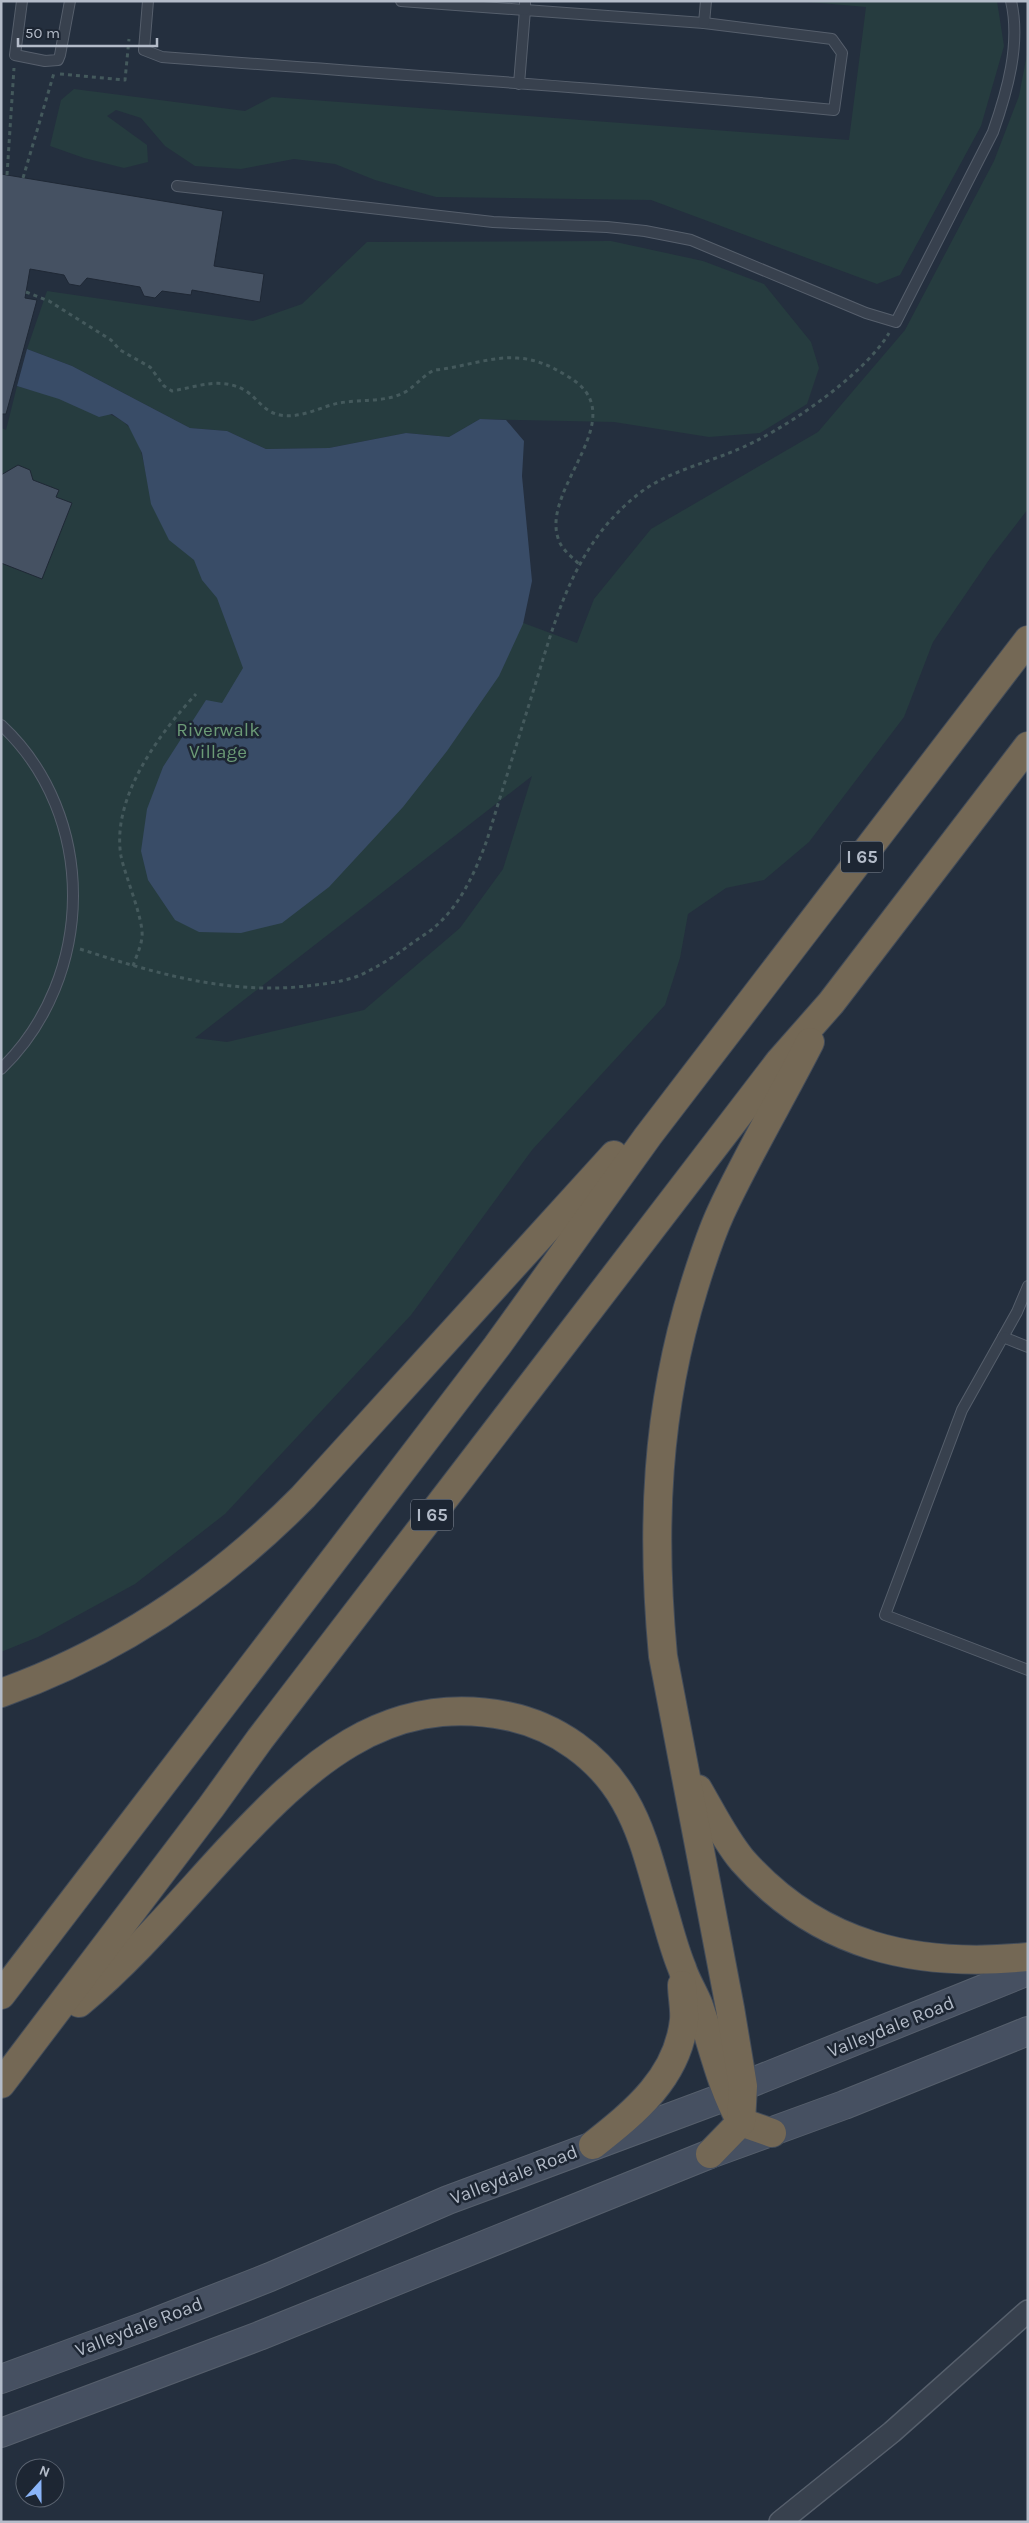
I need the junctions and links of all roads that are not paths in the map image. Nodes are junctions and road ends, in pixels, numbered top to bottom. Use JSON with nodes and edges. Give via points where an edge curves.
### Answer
{"nodes":[{"id":1,"x":22,"y":1,"type":"edge"},
{"id":2,"x":70,"y":1,"type":"edge"},
{"id":3,"x":148,"y":1,"type":"edge"},
{"id":4,"x":401,"y":1,"type":"edge"},
{"id":5,"x":706,"y":1,"type":"edge"},
{"id":6,"x":1011,"y":1,"type":"edge"},
{"id":7,"x":525,"y":6,"type":"edge"},
{"id":8,"x":704,"y":23,"type":"junction"},
{"id":9,"x":519,"y":84,"type":"junction"},
{"id":10,"x":177,"y":186,"type":"dead end"},
{"id":11,"x":1028,"y":640,"type":"edge"},
{"id":12,"x":1,"y":725,"type":"edge"},
{"id":13,"x":1028,"y":746,"type":"edge"},
{"id":14,"x":831,"y":1003,"type":"junction"},
{"id":15,"x":1,"y":1069,"type":"edge"},
{"id":16,"x":695,"y":1075,"type":"junction"},
{"id":17,"x":1028,"y":1286,"type":"edge"},
{"id":18,"x":1003,"y":1337,"type":"junction"},
{"id":19,"x":1028,"y":1347,"type":"edge"},
{"id":20,"x":1028,"y":1670,"type":"edge"},
{"id":21,"x":1,"y":1693,"type":"edge"},
{"id":22,"x":686,"y":1771,"type":"junction"},
{"id":23,"x":1028,"y":1957,"type":"edge"},
{"id":24,"x":682,"y":1968,"type":"junction"},
{"id":25,"x":1028,"y":1971,"type":"edge"},
{"id":26,"x":1,"y":1995,"type":"edge"},
{"id":27,"x":1028,"y":2031,"type":"edge"},
{"id":28,"x":41,"y":2032,"type":"junction"},
{"id":29,"x":1,"y":2084,"type":"edge"},
{"id":30,"x":735,"y":2091,"type":"junction"},
{"id":31,"x":741,"y":2122,"type":"junction"},
{"id":32,"x":772,"y":2133,"type":"junction"},
{"id":33,"x":593,"y":2145,"type":"junction"},
{"id":34,"x":710,"y":2154,"type":"junction"},
{"id":35,"x":1028,"y":2311,"type":"edge"},
{"id":36,"x":1,"y":2379,"type":"edge"},
{"id":37,"x":1,"y":2433,"type":"edge"},
{"id":38,"x":780,"y":2522,"type":"edge"}],
"edges":[{"from":1,"to":2,"type":"lane","via":[[15,55],[45,62],[58,60]]},
{"from":3,"to":9,"type":"lane","via":[[144,50],[162,57]]},
{"from":4,"to":7,"type":"lane"},
{"from":5,"to":8,"type":"lane"},
{"from":6,"to":10,"type":"lane","via":[[1013,52],[1006,93],[993,132],[896,322],[866,313],[691,240],[645,231],[493,222]]},
{"from":7,"to":8,"type":"lane"},
{"from":7,"to":9,"type":"lane"},
{"from":8,"to":9,"type":"lane","via":[[832,39],[842,52],[834,110]]},
{"from":11,"to":16,"type":"highway","number":"I 65"},
{"from":12,"to":15,"type":"lane","via":[[36,765],[60,814],[73,866],[74,900],[68,945],[52,994],[22,1046]]},
{"from":13,"to":14,"type":"highway","number":"I 65"},
{"from":14,"to":22,"type":"highway","via":[[764,1124],[720,1213],[690,1301],[667,1397],[656,1502],[657,1597],[663,1656]]},
{"from":14,"to":28,"type":"highway","number":"I 65","via":[[767,1078],[260,1739]]},
{"from":16,"to":21,"type":"highway","via":[[624,1144],[264,1536],[189,1596],[131,1632]]},
{"from":16,"to":26,"type":"highway","number":"I 65","via":[[603,1195],[497,1346]]},
{"from":17,"to":18,"type":"lane"},
{"from":18,"to":19,"type":"lane"},
{"from":18,"to":20,"type":"lane","via":[[962,1410],[885,1615]]},
{"from":22,"to":23,"type":"highway","via":[[715,1823],[742,1859],[805,1914],[840,1934],[909,1956],[963,1961]]},
{"from":22,"to":30,"type":"highway"},
{"from":24,"to":28,"type":"highway","via":[[642,1837],[625,1801],[606,1773],[578,1748],[553,1732],[524,1720],[463,1710],[428,1713],[366,1734],[337,1750],[302,1776],[128,1956],[82,2001]]},
{"from":24,"to":30,"type":"highway"},
{"from":24,"to":33,"type":"highway","via":[[684,2019],[662,2080],[646,2101]]},
{"from":25,"to":30,"type":"main road","name":"Valleydale Road"},
{"from":27,"to":32,"type":"main road"},
{"from":28,"to":29,"type":"highway","number":"I 65"},
{"from":30,"to":31,"type":"highway"},
{"from":30,"to":33,"type":"main road","name":"Valleydale Road"},
{"from":31,"to":32,"type":"highway"},
{"from":31,"to":34,"type":"highway"},
{"from":32,"to":34,"type":"main road"},
{"from":33,"to":36,"type":"main road","name":"Valleydale Road","via":[[439,2203],[270,2277]]},
{"from":34,"to":37,"type":"main road","via":[[250,2340]]},
{"from":35,"to":38,"type":"street","via":[[892,2432]]}]}
